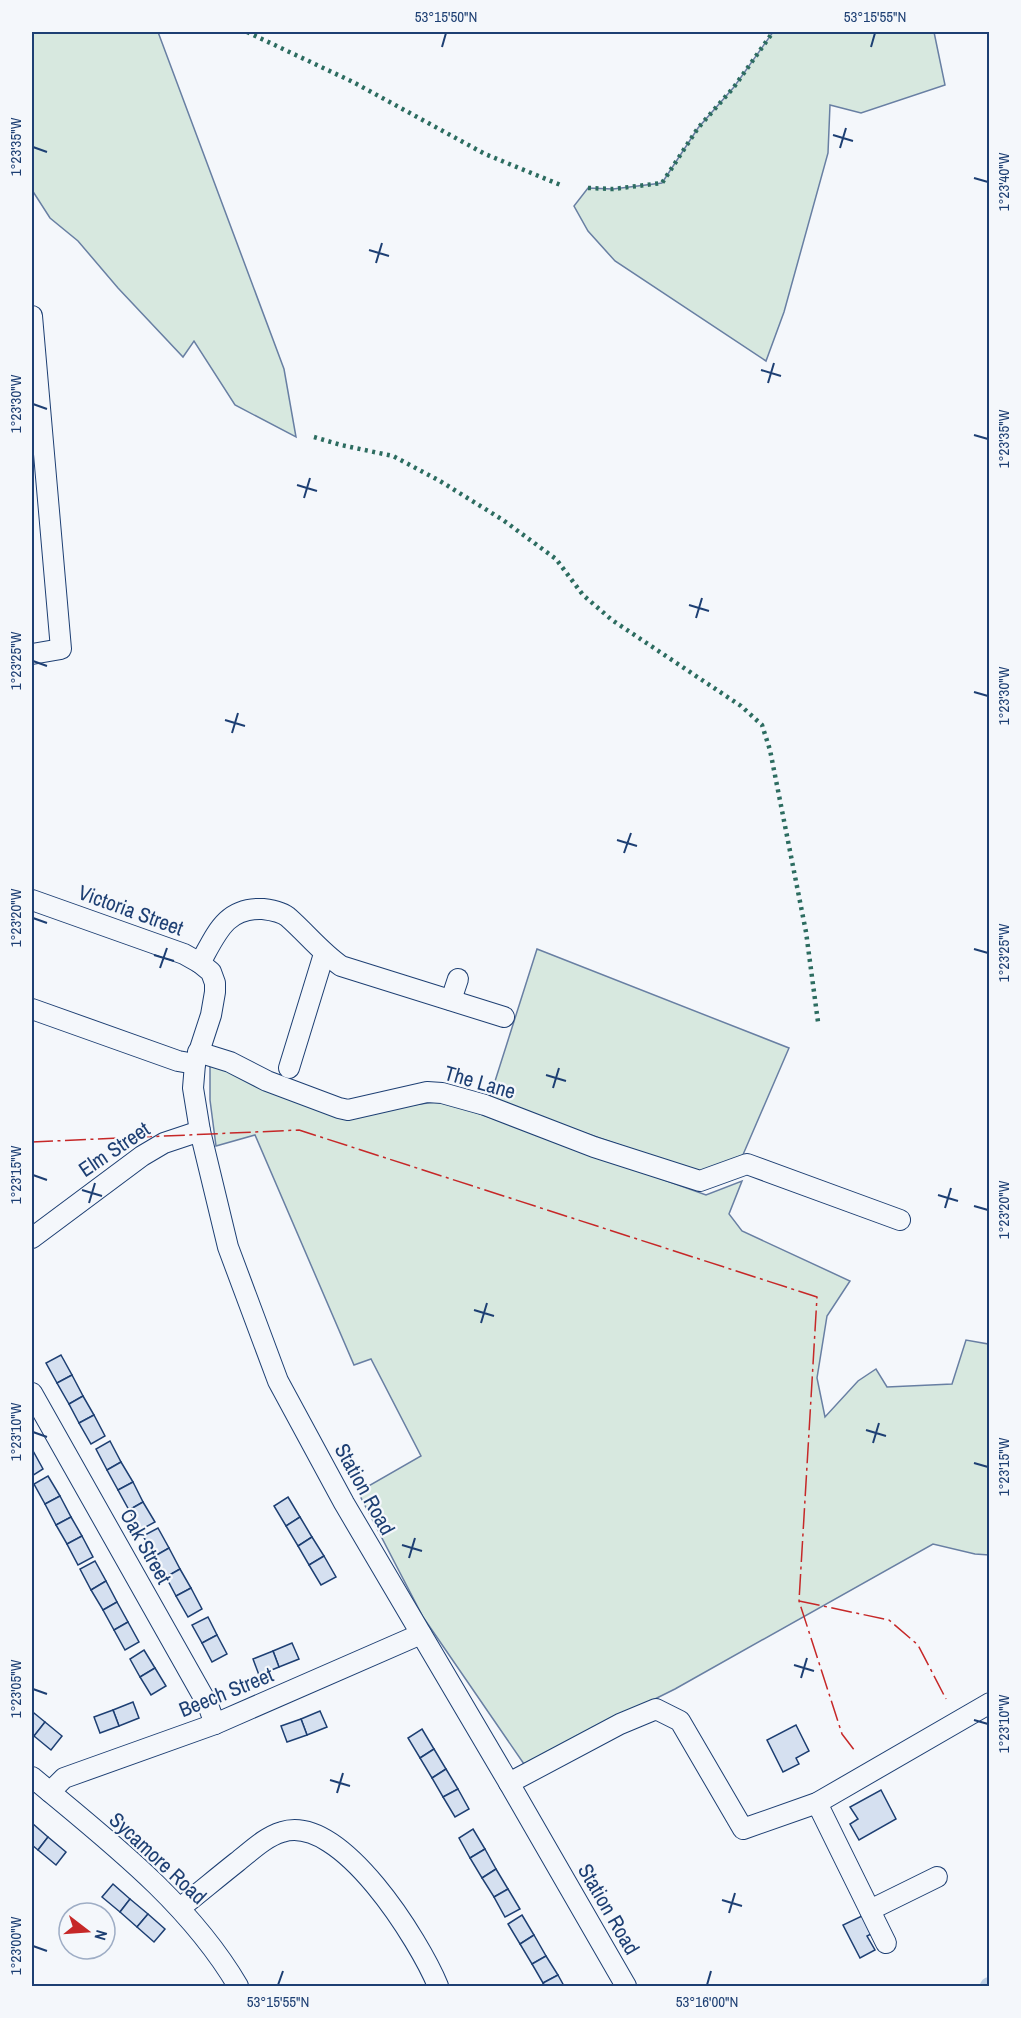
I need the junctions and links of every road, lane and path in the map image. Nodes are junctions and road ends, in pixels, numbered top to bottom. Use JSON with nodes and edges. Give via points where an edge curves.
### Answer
{"nodes":[{"id":1,"x":32,"y":316,"type":"edge"},
{"id":2,"x":32,"y":654,"type":"edge"},
{"id":3,"x":32,"y":900,"type":"edge"},
{"id":4,"x":324,"y":954,"type":"junction"},
{"id":5,"x":206,"y":967,"type":"junction"},
{"id":6,"x":458,"y":979,"type":"dead end"},
{"id":7,"x":451,"y":1000,"type":"junction"},
{"id":8,"x":32,"y":1008,"type":"edge"},
{"id":9,"x":504,"y":1017,"type":"dead end"},
{"id":10,"x":197,"y":1058,"type":"junction"},
{"id":11,"x":289,"y":1068,"type":"dead end"},
{"id":12,"x":200,"y":1131,"type":"junction"},
{"id":13,"x":900,"y":1220,"type":"dead end"},
{"id":14,"x":32,"y":1238,"type":"edge"},
{"id":15,"x":32,"y":1393,"type":"edge"},
{"id":16,"x":421,"y":1634,"type":"junction"},
{"id":17,"x":990,"y":1702,"type":"edge"},
{"id":18,"x":215,"y":1724,"type":"junction"},
{"id":19,"x":32,"y":1777,"type":"edge"},
{"id":20,"x":509,"y":1783,"type":"junction"},
{"id":21,"x":50,"y":1792,"type":"junction"},
{"id":22,"x":817,"y":1803,"type":"junction"},
{"id":23,"x":937,"y":1877,"type":"dead end"},
{"id":24,"x":180,"y":1908,"type":"junction"},
{"id":25,"x":870,"y":1910,"type":"junction"},
{"id":26,"x":886,"y":1943,"type":"dead end"},
{"id":27,"x":238,"y":1986,"type":"edge"},
{"id":28,"x":438,"y":1986,"type":"edge"},
{"id":29,"x":626,"y":1986,"type":"edge"}],
"edges":[{"from":1,"to":2,"type":"street","via":[[61,649]]},
{"from":3,"to":5,"type":"street","name":"Victoria Street","via":[[184,954]]},
{"from":4,"to":5,"type":"street","via":[[287,916],[252,908],[237,912],[222,925]]},
{"from":4,"to":7,"type":"street","via":[[340,966]]},
{"from":4,"to":11,"type":"street"},
{"from":5,"to":10,"type":"street","name":"Station Road","via":[[215,982],[215,992]]},
{"from":6,"to":7,"type":"street"},
{"from":7,"to":9,"type":"street"},
{"from":8,"to":10,"type":"street","name":"The Lane","via":[[178,1060]]},
{"from":10,"to":12,"type":"street","name":"Station Road","via":[[193,1088]]},
{"from":10,"to":13,"type":"street","name":"The Lane","via":[[230,1062],[267,1081],[348,1110],[427,1092],[442,1093],[700,1181],[747,1164]]},
{"from":12,"to":14,"type":"street","name":"Elm Street","via":[[164,1143],[142,1156]]},
{"from":12,"to":16,"type":"street","name":"Station Road","via":[[228,1247],[278,1381]]},
{"from":15,"to":18,"type":"street","name":"Oak Street"},
{"from":16,"to":18,"type":"street","name":"Beech Street"},
{"from":16,"to":20,"type":"street","name":"Station Road"},
{"from":17,"to":22,"type":"street"},
{"from":18,"to":21,"type":"street","name":"Beech Street","via":[[64,1778]]},
{"from":19,"to":21,"type":"street","name":"Sycamore Road"},
{"from":20,"to":22,"type":"street","via":[[656,1709],[680,1721],[743,1829]]},
{"from":20,"to":29,"type":"street","name":"Station Road"},
{"from":21,"to":24,"type":"street","name":"Sycamore Road"},
{"from":22,"to":25,"type":"street"},
{"from":23,"to":25,"type":"street"},
{"from":24,"to":27,"type":"street","name":"Sycamore Road"},
{"from":24,"to":28,"type":"street","via":[[267,1838],[285,1831],[304,1831],[346,1852],[401,1918]]},
{"from":25,"to":26,"type":"street"}]}
